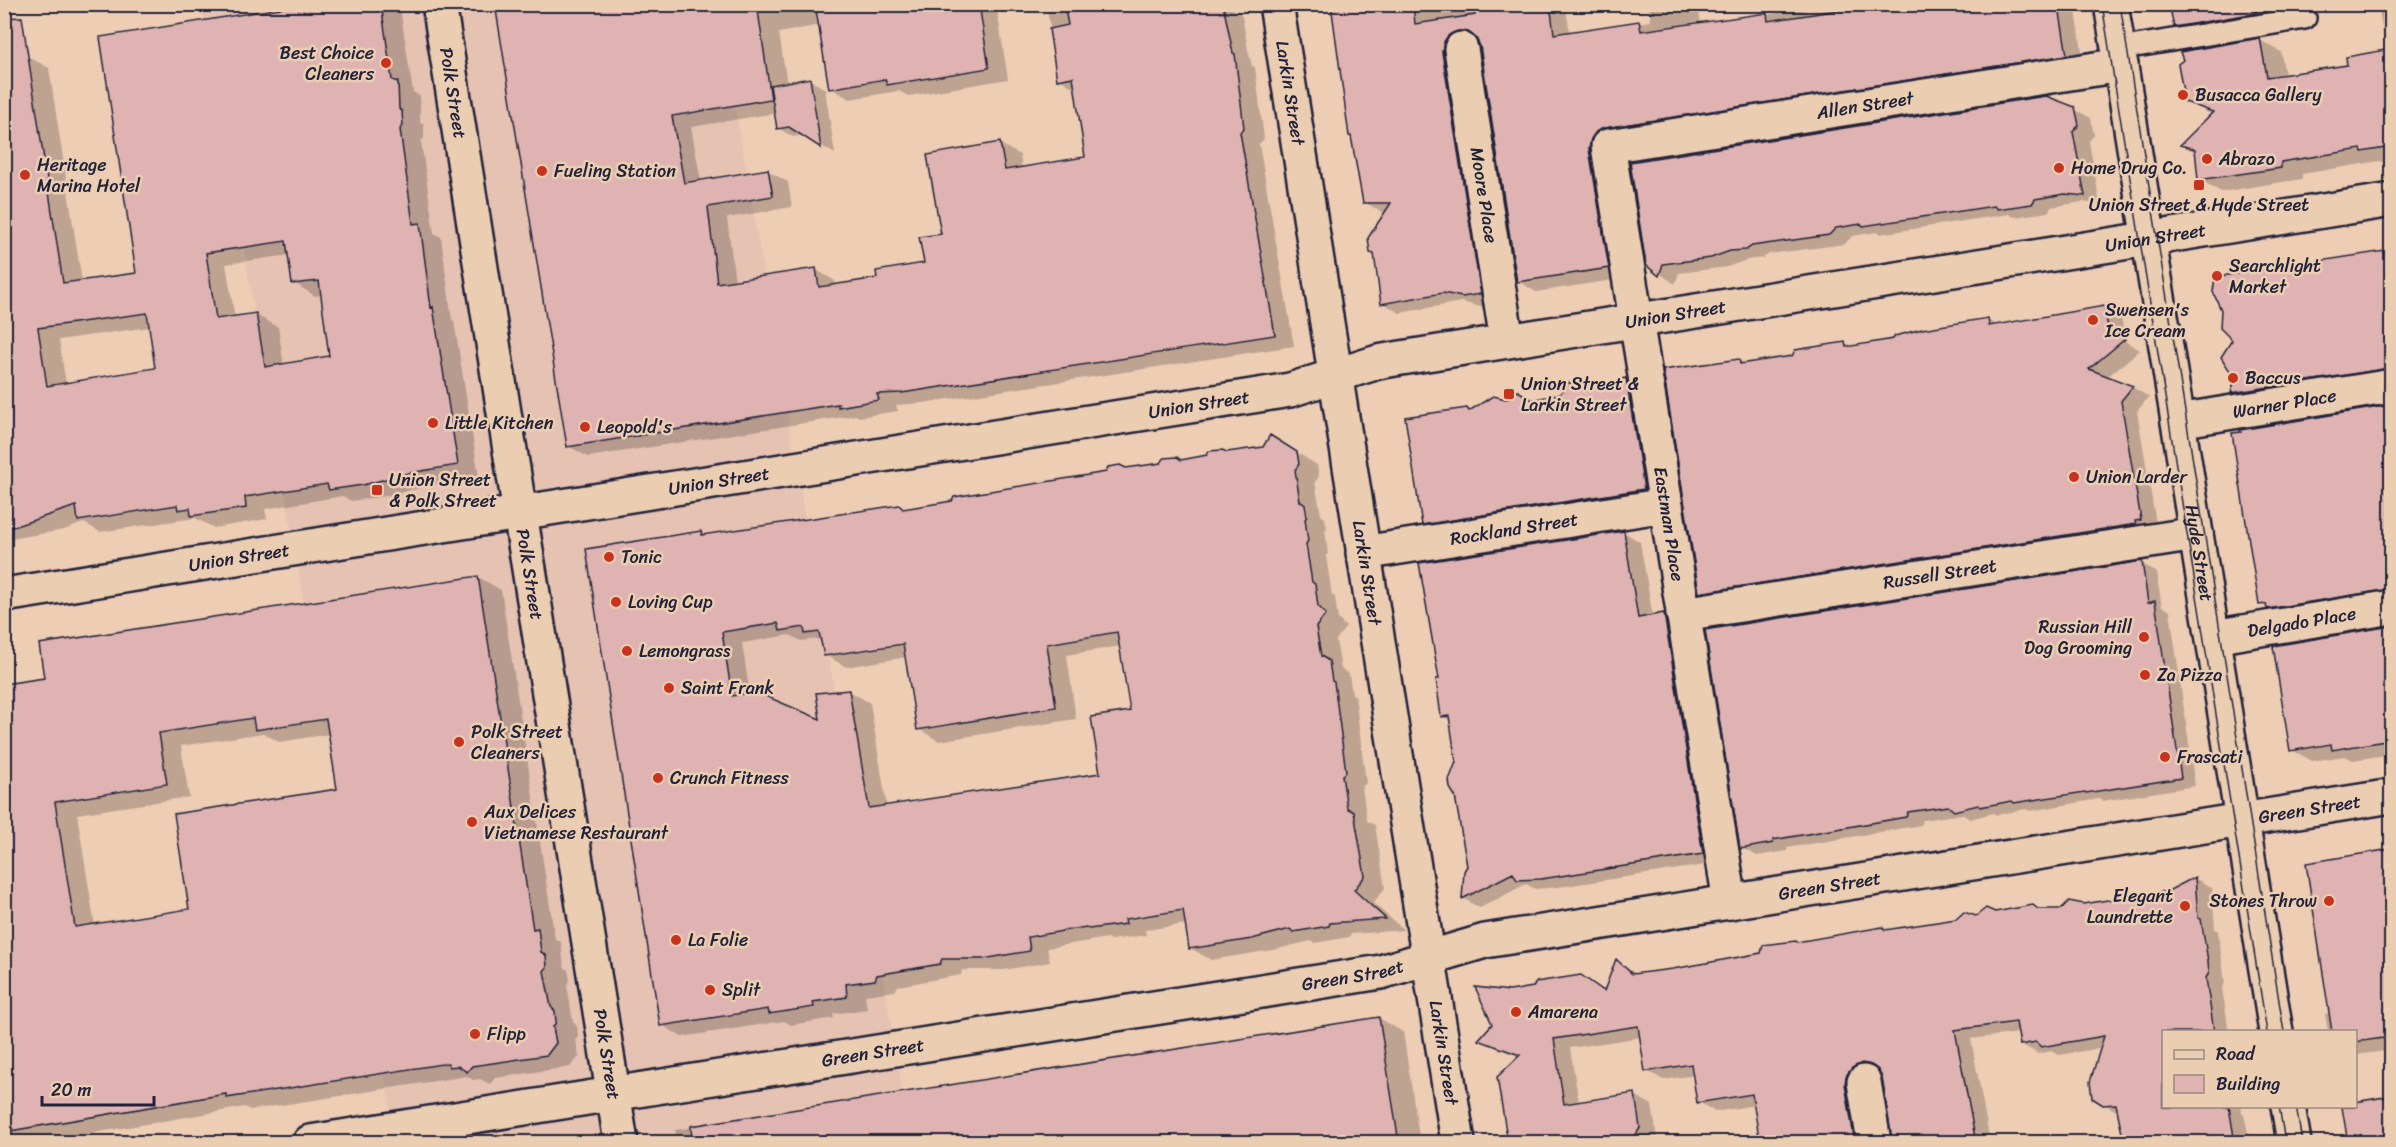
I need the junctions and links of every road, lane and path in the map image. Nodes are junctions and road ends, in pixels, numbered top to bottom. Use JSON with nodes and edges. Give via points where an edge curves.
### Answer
{"nodes":[{"id":1,"x":439,"y":4,"type":"edge"},
{"id":2,"x":1276,"y":4,"type":"edge"},
{"id":3,"x":2111,"y":4,"type":"edge"},
{"id":4,"x":2305,"y":18,"type":"dead end"},
{"id":5,"x":1461,"y":49,"type":"dead end"},
{"id":6,"x":2119,"y":57,"type":"junction"},
{"id":7,"x":1608,"y":146,"type":"joint"},
{"id":8,"x":2391,"y":200,"type":"edge"},
{"id":9,"x":2149,"y":239,"type":"junction"},
{"id":10,"x":1636,"y":321,"type":"junction"},
{"id":11,"x":1507,"y":341,"type":"junction"},
{"id":12,"x":1335,"y":375,"type":"junction"},
{"id":13,"x":2391,"y":386,"type":"edge"},
{"id":14,"x":2178,"y":421,"type":"junction"},
{"id":15,"x":1666,"y":505,"type":"junction"},
{"id":16,"x":520,"y":513,"type":"junction"},
{"id":17,"x":2196,"y":534,"type":"junction"},
{"id":18,"x":1363,"y":553,"type":"junction"},
{"id":19,"x":4,"y":595,"type":"edge"},
{"id":20,"x":2391,"y":607,"type":"edge"},
{"id":21,"x":1683,"y":614,"type":"junction"},
{"id":22,"x":2213,"y":638,"type":"junction"},
{"id":23,"x":2391,"y":796,"type":"edge"},
{"id":24,"x":2242,"y":820,"type":"junction"},
{"id":25,"x":1730,"y":902,"type":"junction"},
{"id":26,"x":1428,"y":958,"type":"junction"},
{"id":27,"x":2276,"y":1030,"type":"edge"},
{"id":28,"x":1864,"y":1082,"type":"dead end"},
{"id":29,"x":614,"y":1094,"type":"junction"},
{"id":30,"x":2288,"y":1108,"type":"edge"},
{"id":31,"x":310,"y":1143,"type":"edge"},
{"id":32,"x":621,"y":1143,"type":"edge"},
{"id":33,"x":1458,"y":1143,"type":"edge"},
{"id":34,"x":1874,"y":1143,"type":"edge"},
{"id":35,"x":2294,"y":1143,"type":"edge"}],
"edges":[{"from":1,"to":16,"type":"street","name":"Polk Street"},
{"from":2,"to":12,"type":"street","name":"Larkin Street"},
{"from":3,"to":6,"type":"street","name":"Hyde Street"},
{"from":4,"to":6,"type":"lane"},
{"from":5,"to":11,"type":"street","name":"Moore Place"},
{"from":6,"to":7,"type":"street","name":"Allen Street"},
{"from":6,"to":9,"type":"street","name":"Hyde Street"},
{"from":7,"to":10,"type":"street","name":"Eastman Place"},
{"from":8,"to":9,"type":"street","name":"Union Street"},
{"from":9,"to":10,"type":"street","name":"Union Street"},
{"from":9,"to":14,"type":"street","name":"Hyde Street"},
{"from":10,"to":11,"type":"street","name":"Union Street"},
{"from":10,"to":15,"type":"street","name":"Eastman Place"},
{"from":11,"to":12,"type":"street","name":"Union Street","via":[[1378,362]]},
{"from":12,"to":16,"type":"street","name":"Union Street","via":[[1290,390]]},
{"from":12,"to":18,"type":"street","name":"Larkin Street"},
{"from":13,"to":14,"type":"street","name":"Warner Place"},
{"from":14,"to":17,"type":"street","name":"Hyde Street"},
{"from":15,"to":18,"type":"street","name":"Rockland Street"},
{"from":15,"to":21,"type":"street","name":"Eastman Place"},
{"from":16,"to":19,"type":"street","name":"Union Street"},
{"from":16,"to":29,"type":"street","name":"Polk Street"},
{"from":17,"to":21,"type":"street","name":"Russell Street"},
{"from":17,"to":22,"type":"street","name":"Hyde Street"},
{"from":18,"to":26,"type":"street","name":"Larkin Street"},
{"from":20,"to":22,"type":"street","name":"Delgado Place"},
{"from":21,"to":25,"type":"street","name":"Eastman Place"},
{"from":22,"to":24,"type":"street","name":"Hyde Street"},
{"from":23,"to":24,"type":"street","name":"Green Street"},
{"from":24,"to":25,"type":"street","name":"Green Street"},
{"from":24,"to":27,"type":"street","name":"Hyde Street"},
{"from":25,"to":26,"type":"street","name":"Green Street","via":[[1485,941]]},
{"from":26,"to":29,"type":"street","name":"Green Street","via":[[1381,972]]},
{"from":26,"to":33,"type":"street","name":"Larkin Street"},
{"from":28,"to":34,"type":"street"},
{"from":29,"to":31,"type":"street","name":"Green Street"},
{"from":29,"to":32,"type":"street","name":"Polk Street"},
{"from":30,"to":35,"type":"street"}]}
